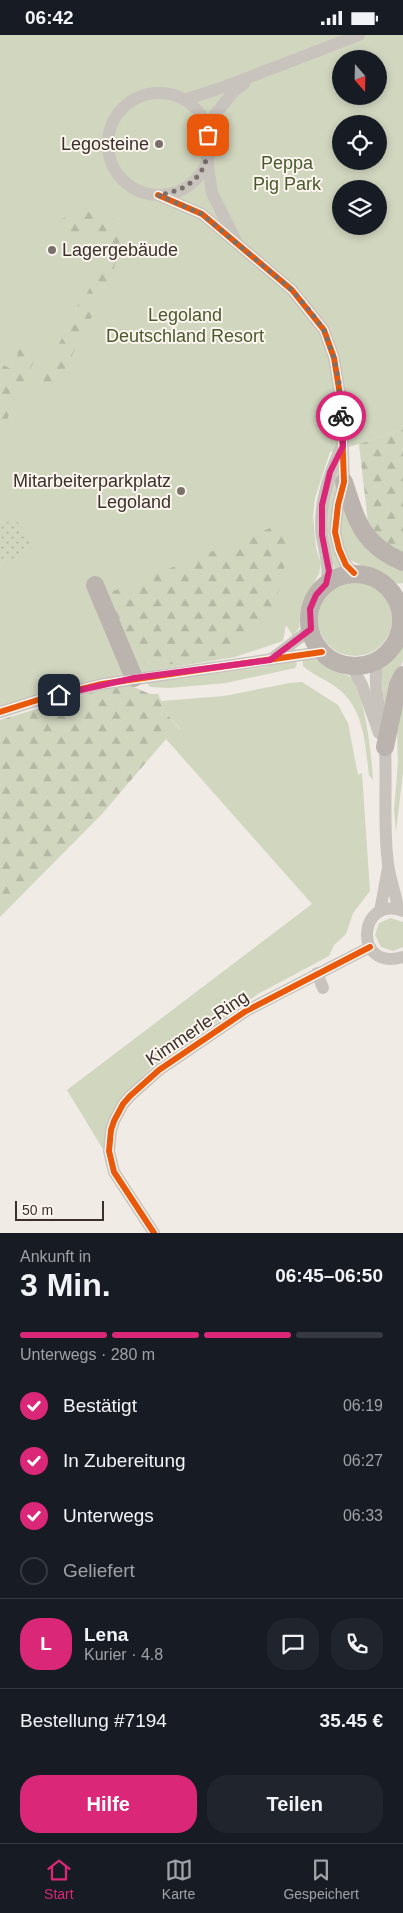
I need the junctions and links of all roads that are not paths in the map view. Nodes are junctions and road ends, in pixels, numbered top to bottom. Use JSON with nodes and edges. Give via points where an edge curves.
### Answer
{"nodes":[{"id":1,"x":359,"y":35,"type":"edge"},
{"id":2,"x":254,"y":76,"type":"junction"},
{"id":3,"x":187,"y":99,"type":"junction"},
{"id":4,"x":206,"y":126,"type":"junction"},
{"id":5,"x":207,"y":159,"type":"junction"},
{"id":6,"x":158,"y":195,"type":"junction"},
{"id":7,"x":238,"y":246,"type":"junction"},
{"id":8,"x":343,"y":446,"type":"junction"},
{"id":9,"x":344,"y":483,"type":"junction"},
{"id":10,"x":403,"y":562,"type":"edge"},
{"id":11,"x":354,"y":573,"type":"junction"},
{"id":12,"x":326,"y":584,"type":"junction"},
{"id":13,"x":95,"y":585,"type":"dead end"},
{"id":14,"x":397,"y":590,"type":"edge"},
{"id":15,"x":402,"y":621,"type":"edge"},
{"id":16,"x":311,"y":629,"type":"junction"},
{"id":17,"x":322,"y":651,"type":"junction"},
{"id":18,"x":378,"y":659,"type":"junction"},
{"id":19,"x":270,"y":660,"type":"junction"},
{"id":20,"x":351,"y":665,"type":"junction"},
{"id":21,"x":403,"y":675,"type":"edge"},
{"id":22,"x":134,"y":678,"type":"junction"},
{"id":23,"x":0,"y":712,"type":"edge"},
{"id":24,"x":385,"y":747,"type":"junction"},
{"id":25,"x":388,"y":865,"type":"junction"},
{"id":26,"x":400,"y":910,"type":"edge"},
{"id":27,"x":380,"y":911,"type":"junction"},
{"id":28,"x":370,"y":947,"type":"junction"},
{"id":29,"x":403,"y":957,"type":"edge"},
{"id":30,"x":317,"y":973,"type":"junction"},
{"id":31,"x":323,"y":988,"type":"dead end"},
{"id":32,"x":154,"y":1233,"type":"edge"}],
"edges":[{"from":1,"to":2,"type":"street"},
{"from":2,"to":3,"type":"street"},
{"from":2,"to":4,"type":"street","via":[[234,91]]},
{"from":3,"to":4,"type":"street"},
{"from":3,"to":6,"type":"street","via":[[163,93],[134,99],[113,120],[108,134],[111,164],[119,177],[130,187]]},
{"from":4,"to":5,"type":"street"},
{"from":5,"to":6,"type":"street","via":[[200,174],[188,185],[174,193]]},
{"from":5,"to":7,"type":"street","via":[[212,193]]},
{"from":6,"to":7,"type":"street","via":[[202,214]]},
{"from":7,"to":8,"type":"street","via":[[292,290],[324,330],[339,382]]},
{"from":8,"to":9,"type":"street"},
{"from":8,"to":12,"type":"street","via":[[330,472],[322,505],[322,535],[329,571]]},
{"from":9,"to":10,"type":"street","via":[[367,537],[379,550]]},
{"from":9,"to":11,"type":"street","via":[[335,532],[346,565]]},
{"from":11,"to":12,"type":"street"},
{"from":11,"to":14,"type":"street","via":[[369,576]]},
{"from":12,"to":16,"type":"street","via":[[310,609]]},
{"from":13,"to":22,"type":"street"},
{"from":14,"to":15,"type":"street"},
{"from":15,"to":18,"type":"street","via":[[398,637]]},
{"from":16,"to":17,"type":"street"},
{"from":16,"to":19,"type":"street"},
{"from":17,"to":19,"type":"street"},
{"from":17,"to":20,"type":"street","via":[[334,661]]},
{"from":18,"to":20,"type":"street","via":[[364,665]]},
{"from":18,"to":24,"type":"street","via":[[375,679]]},
{"from":19,"to":22,"type":"street"},
{"from":20,"to":24,"type":"street","via":[[362,685]]},
{"from":21,"to":24,"type":"street"},
{"from":22,"to":23,"type":"street","via":[[44,698]]},
{"from":24,"to":25,"type":"street"},
{"from":25,"to":26,"type":"street"},
{"from":25,"to":27,"type":"street"},
{"from":26,"to":27,"type":"street"},
{"from":27,"to":28,"type":"street","via":[[369,923],[367,939]]},
{"from":28,"to":29,"type":"street","via":[[380,957],[394,960]]},
{"from":28,"to":30,"type":"street","name":"Kimmerle-Ring"},
{"from":30,"to":31,"type":"street"},
{"from":30,"to":32,"type":"street","name":"Kimmerle-Ring","via":[[246,1011],[159,1070],[130,1096],[118,1112],[109,1141],[112,1167]]}]}
